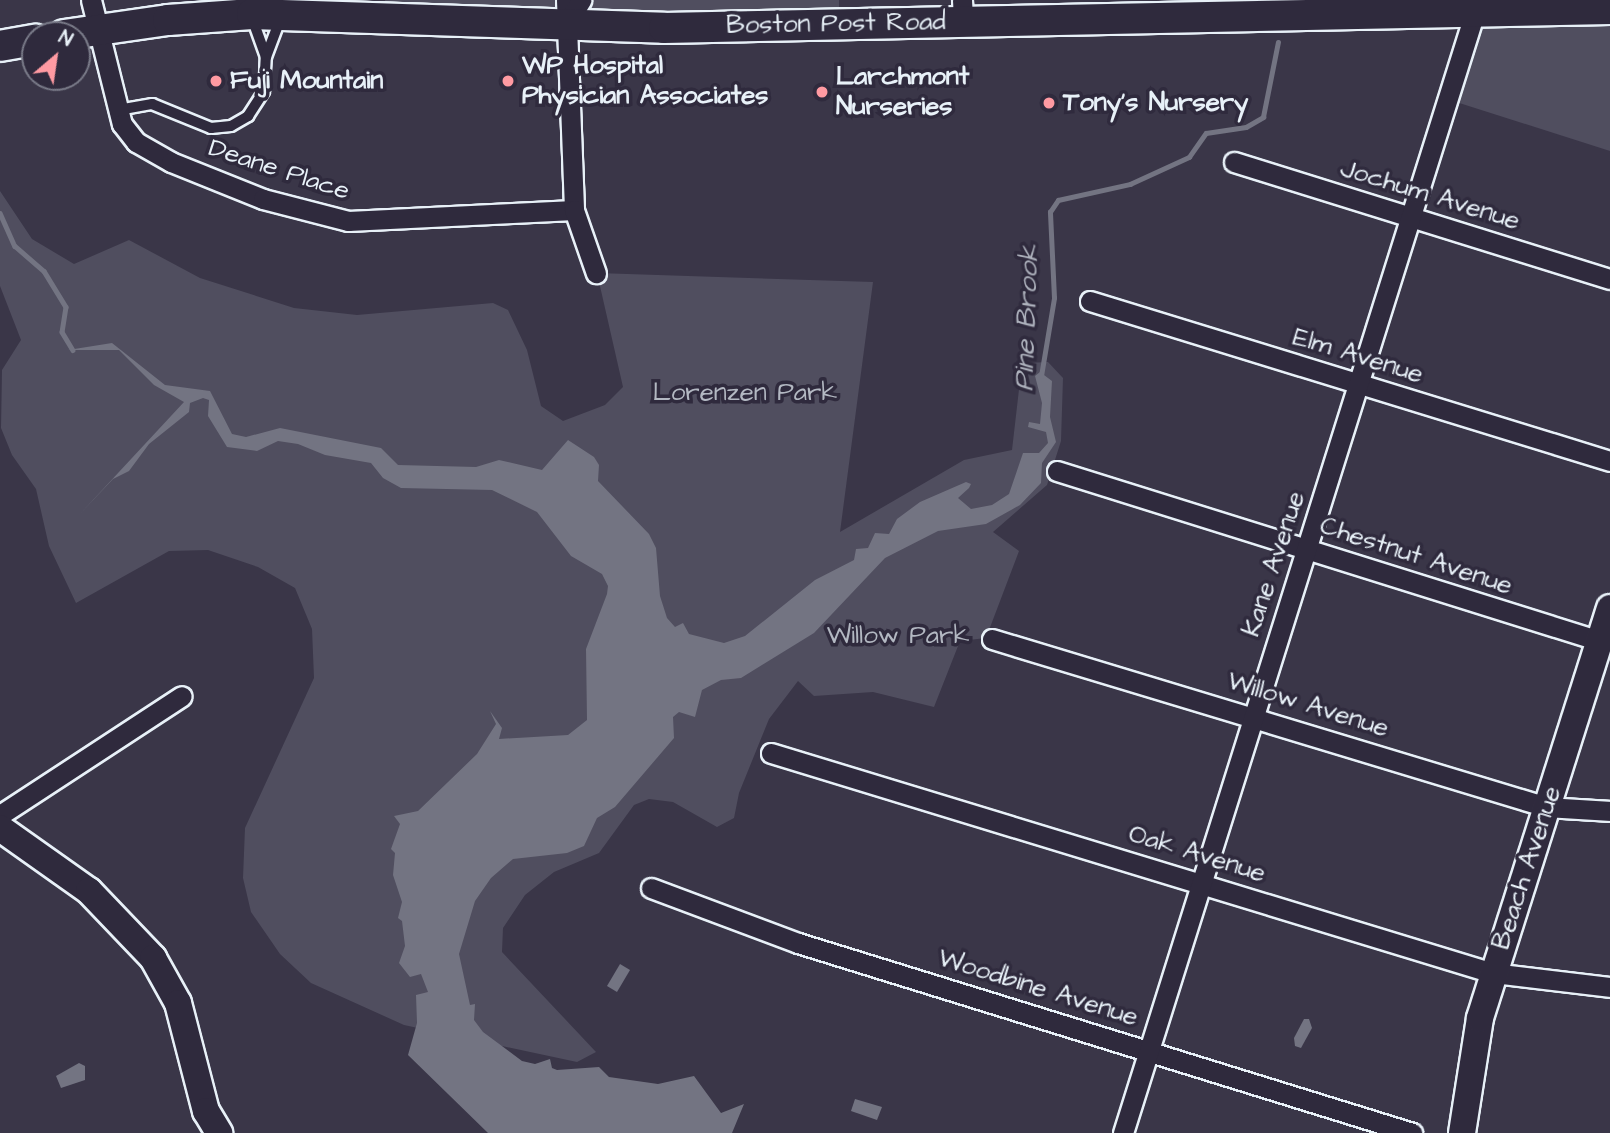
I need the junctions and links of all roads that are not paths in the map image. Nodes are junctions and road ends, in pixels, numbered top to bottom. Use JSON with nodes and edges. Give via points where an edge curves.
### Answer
{"nodes":[{"id":1,"x":91,"y":0,"type":"edge"},
{"id":2,"x":581,"y":0,"type":"edge"},
{"id":3,"x":1205,"y":8,"type":"edge"},
{"id":4,"x":1610,"y":9,"type":"edge"},
{"id":5,"x":963,"y":11,"type":"edge"},
{"id":6,"x":1475,"y":12,"type":"junction"},
{"id":7,"x":565,"y":13,"type":"edge"},
{"id":8,"x":252,"y":14,"type":"junction"},
{"id":9,"x":282,"y":14,"type":"junction"},
{"id":10,"x":97,"y":29,"type":"junction"},
{"id":11,"x":91,"y":30,"type":"edge"},
{"id":12,"x":21,"y":42,"type":"edge"},
{"id":13,"x":0,"y":46,"type":"edge"},
{"id":14,"x":266,"y":57,"type":"junction"},
{"id":15,"x":118,"y":110,"type":"junction"},
{"id":16,"x":1234,"y":162,"type":"dead end"},
{"id":17,"x":574,"y":210,"type":"junction"},
{"id":18,"x":1411,"y":217,"type":"junction"},
{"id":19,"x":596,"y":273,"type":"dead end"},
{"id":20,"x":1610,"y":279,"type":"edge"},
{"id":21,"x":1090,"y":301,"type":"dead end"},
{"id":22,"x":1359,"y":383,"type":"junction"},
{"id":23,"x":1610,"y":461,"type":"edge"},
{"id":24,"x":1056,"y":471,"type":"dead end"},
{"id":25,"x":1307,"y":548,"type":"junction"},
{"id":26,"x":1610,"y":608,"type":"edge"},
{"id":27,"x":992,"y":639,"type":"dead end"},
{"id":28,"x":1600,"y":642,"type":"junction"},
{"id":29,"x":182,"y":696,"type":"dead end"},
{"id":30,"x":1254,"y":715,"type":"junction"},
{"id":31,"x":771,"y":753,"type":"dead end"},
{"id":32,"x":1547,"y":807,"type":"junction"},
{"id":33,"x":1610,"y":811,"type":"edge"},
{"id":34,"x":0,"y":815,"type":"edge"},
{"id":35,"x":0,"y":828,"type":"edge"},
{"id":36,"x":0,"y":833,"type":"edge"},
{"id":37,"x":0,"y":845,"type":"edge"},
{"id":38,"x":1200,"y":882,"type":"junction"},
{"id":39,"x":651,"y":888,"type":"dead end"},
{"id":40,"x":1493,"y":973,"type":"junction"},
{"id":41,"x":1610,"y":987,"type":"edge"},
{"id":42,"x":1150,"y":1049,"type":"junction"},
{"id":43,"x":219,"y":1133,"type":"edge"},
{"id":44,"x":1124,"y":1133,"type":"edge"},
{"id":45,"x":1412,"y":1133,"type":"edge"},
{"id":46,"x":1462,"y":1133,"type":"edge"}],
"edges":[{"from":1,"to":10,"type":"street","name":"Deane Place"},
{"from":2,"to":7,"type":"street"},
{"from":3,"to":5,"type":"main road","name":"Boston Post Road"},
{"from":3,"to":6,"type":"main road","name":"Boston Post Road"},
{"from":4,"to":6,"type":"main road","name":"Boston Post Road"},
{"from":5,"to":7,"type":"main road","name":"Boston Post Road"},
{"from":6,"to":18,"type":"street","name":"Kane Avenue"},
{"from":7,"to":9,"type":"main road","name":"Boston Post Road"},
{"from":7,"to":17,"type":"street"},
{"from":8,"to":9,"type":"main road","name":"Boston Post Road"},
{"from":8,"to":10,"type":"main road","name":"Boston Post Road"},
{"from":8,"to":14,"type":"lane"},
{"from":9,"to":14,"type":"lane"},
{"from":10,"to":11,"type":"main road","name":"Boston Post Road"},
{"from":10,"to":15,"type":"street","name":"Deane Place"},
{"from":12,"to":13,"type":"main road"},
{"from":14,"to":15,"type":"lane","via":[[264,92],[248,116],[231,126],[211,128],[152,104]]},
{"from":15,"to":17,"type":"street","name":"Deane Place","via":[[129,134],[171,162],[240,190],[348,221]]},
{"from":16,"to":18,"type":"street","name":"Jochum Avenue"},
{"from":17,"to":19,"type":"street"},
{"from":18,"to":20,"type":"street","name":"Jochum Avenue"},
{"from":18,"to":22,"type":"street","name":"Kane Avenue"},
{"from":21,"to":22,"type":"street","name":"Elm Avenue"},
{"from":22,"to":23,"type":"street","name":"Elm Avenue"},
{"from":22,"to":25,"type":"street","name":"Kane Avenue"},
{"from":24,"to":25,"type":"street","name":"Chestnut Avenue"},
{"from":25,"to":28,"type":"street","name":"Chestnut Avenue"},
{"from":25,"to":30,"type":"street","name":"Kane Avenue"},
{"from":26,"to":28,"type":"street","name":"Beach Avenue"},
{"from":27,"to":30,"type":"street","name":"Willow Avenue"},
{"from":28,"to":32,"type":"street","name":"Beach Avenue"},
{"from":29,"to":34,"type":"street"},
{"from":30,"to":32,"type":"street","name":"Willow Avenue"},
{"from":30,"to":38,"type":"street","name":"Kane Avenue"},
{"from":31,"to":38,"type":"street","name":"Oak Avenue"},
{"from":32,"to":33,"type":"street","name":"Willow Avenue"},
{"from":32,"to":40,"type":"street","name":"Beach Avenue"},
{"from":35,"to":43,"type":"street","via":[[89,891],[152,958],[178,1003],[202,1099]]},
{"from":36,"to":37,"type":"street"},
{"from":38,"to":40,"type":"street","name":"Oak Avenue"},
{"from":38,"to":42,"type":"street","name":"Kane Avenue"},
{"from":39,"to":42,"type":"street","name":"Woodbine Avenue","via":[[798,943]]},
{"from":40,"to":41,"type":"street","name":"Oak Avenue"},
{"from":40,"to":46,"type":"street","name":"Beach Avenue","via":[[1472,1051]]},
{"from":42,"to":44,"type":"street","name":"Kane Avenue"},
{"from":42,"to":45,"type":"street","name":"Woodbine Avenue"}]}
